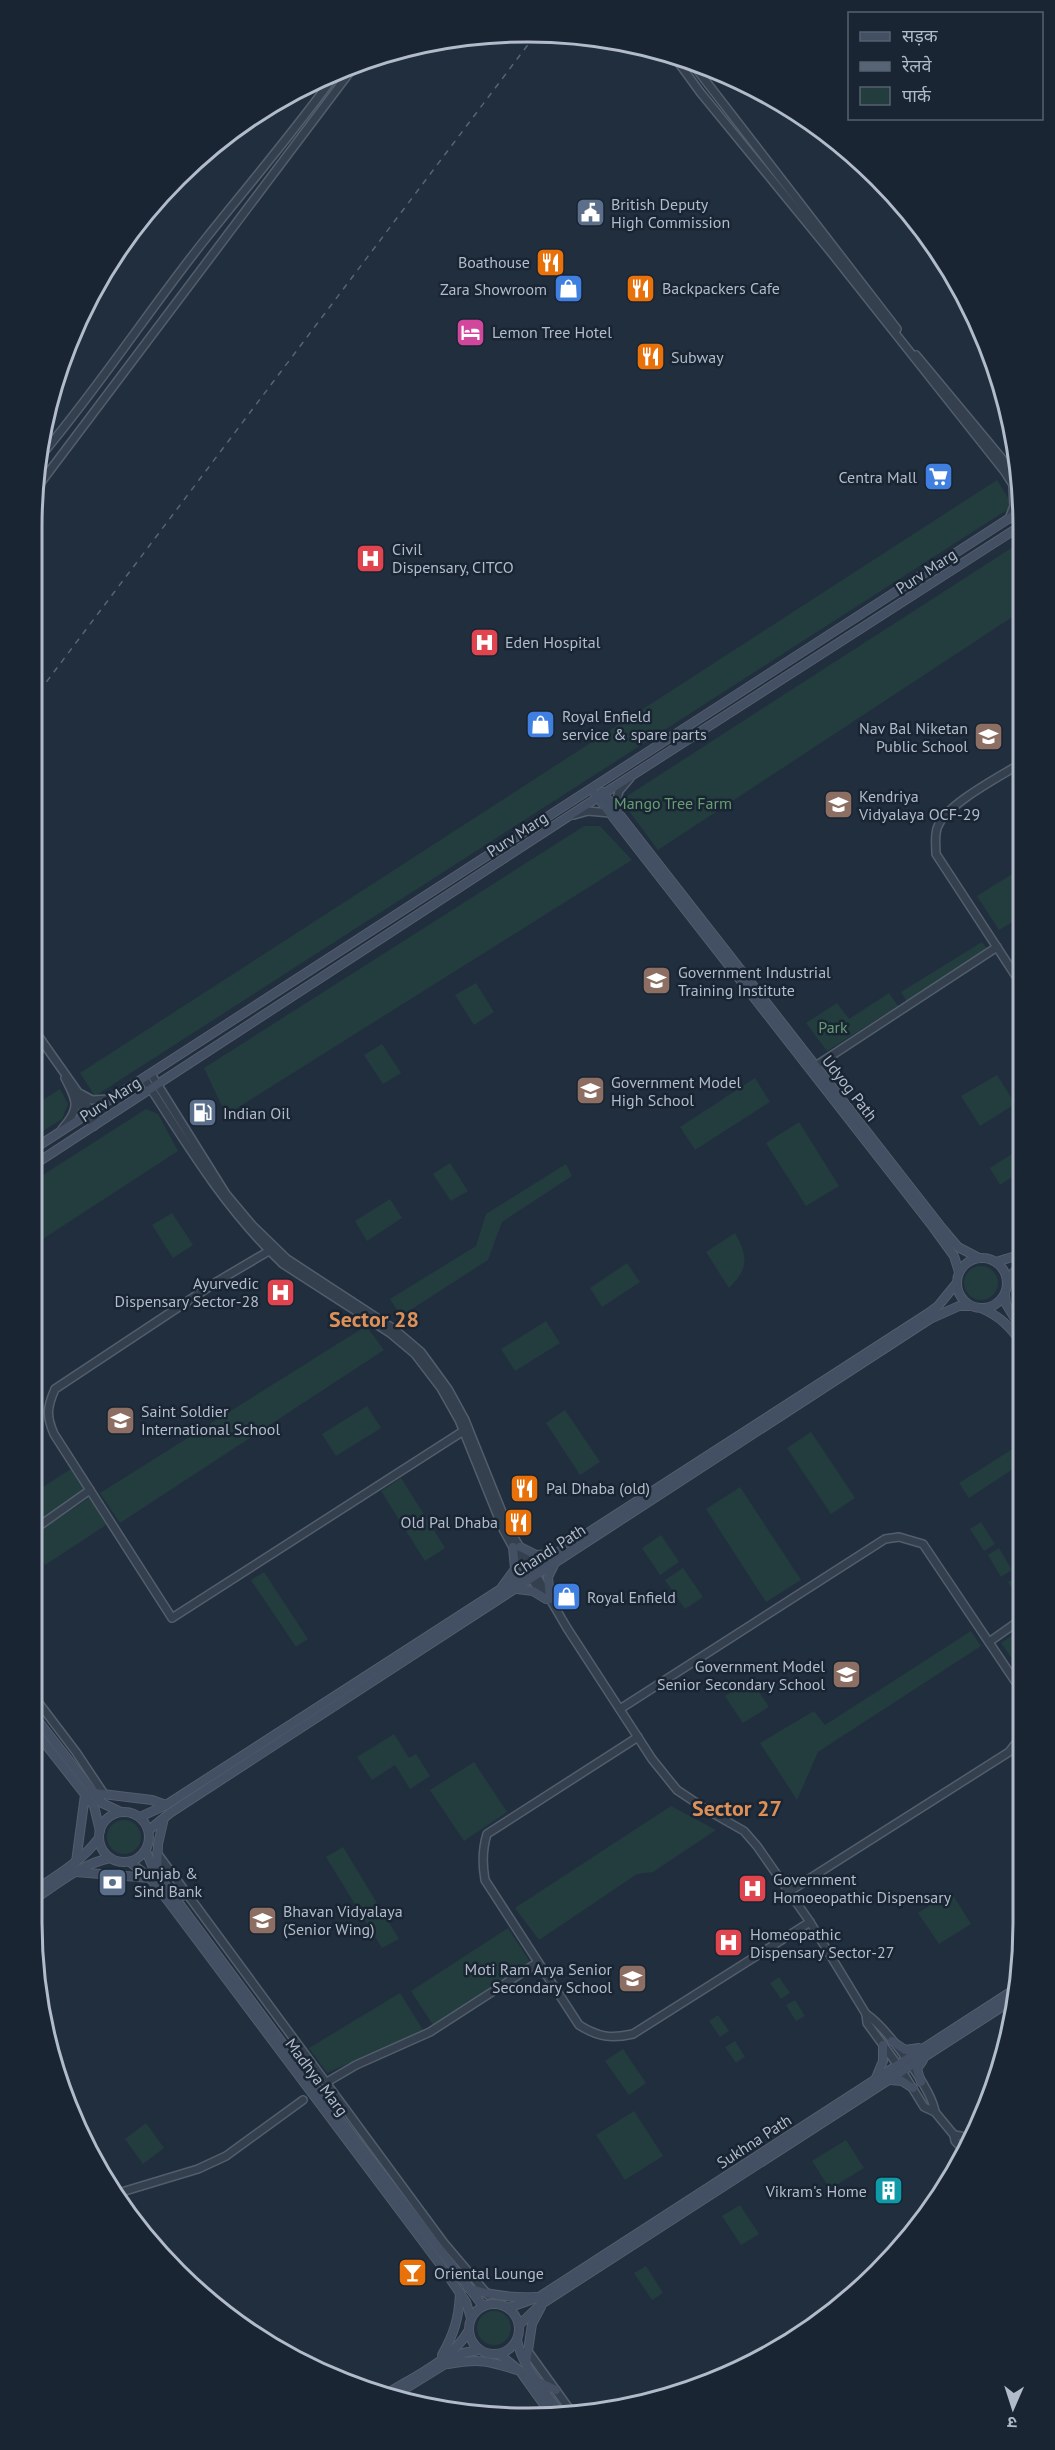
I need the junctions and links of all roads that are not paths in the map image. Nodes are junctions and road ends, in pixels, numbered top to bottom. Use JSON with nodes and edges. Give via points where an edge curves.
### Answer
{"nodes":[{"id":1,"x":682,"y":67,"type":"edge"},
{"id":2,"x":700,"y":74,"type":"edge"},
{"id":3,"x":346,"y":78,"type":"edge"},
{"id":4,"x":327,"y":86,"type":"edge"},
{"id":5,"x":49,"y":446,"type":"edge"},
{"id":6,"x":1010,"y":471,"type":"edge"},
{"id":7,"x":1010,"y":471,"type":"edge"},
{"id":8,"x":45,"y":477,"type":"edge"},
{"id":9,"x":1012,"y":507,"type":"edge"},
{"id":10,"x":1013,"y":516,"type":"edge"},
{"id":11,"x":1009,"y":519,"type":"junction"},
{"id":12,"x":1013,"y":531,"type":"edge"},
{"id":13,"x":1013,"y":768,"type":"edge"},
{"id":14,"x":634,"y":774,"type":"junction"},
{"id":15,"x":594,"y":787,"type":"junction"},
{"id":16,"x":601,"y":796,"type":"junction"},
{"id":17,"x":612,"y":811,"type":"junction"},
{"id":18,"x":568,"y":817,"type":"junction"},
{"id":19,"x":997,"y":947,"type":"junction"},
{"id":20,"x":1013,"y":972,"type":"edge"},
{"id":21,"x":42,"y":1040,"type":"edge"},
{"id":22,"x":813,"y":1067,"type":"junction"},
{"id":23,"x":148,"y":1076,"type":"junction"},
{"id":24,"x":154,"y":1086,"type":"junction"},
{"id":25,"x":75,"y":1091,"type":"junction"},
{"id":26,"x":111,"y":1099,"type":"junction"},
{"id":27,"x":90,"y":1113,"type":"junction"},
{"id":28,"x":97,"y":1124,"type":"junction"},
{"id":29,"x":59,"y":1132,"type":"junction"},
{"id":30,"x":42,"y":1143,"type":"edge"},
{"id":31,"x":42,"y":1160,"type":"edge"},
{"id":32,"x":272,"y":1249,"type":"junction"},
{"id":33,"x":1013,"y":1257,"type":"edge"},
{"id":34,"x":979,"y":1258,"type":"junction"},
{"id":35,"x":996,"y":1262,"type":"junction"},
{"id":36,"x":959,"y":1272,"type":"junction"},
{"id":37,"x":1013,"y":1273,"type":"edge"},
{"id":38,"x":1007,"y":1279,"type":"junction"},
{"id":39,"x":956,"y":1284,"type":"junction"},
{"id":40,"x":1005,"y":1294,"type":"junction"},
{"id":41,"x":970,"y":1306,"type":"junction"},
{"id":42,"x":983,"y":1309,"type":"junction"},
{"id":43,"x":1013,"y":1315,"type":"edge"},
{"id":44,"x":1013,"y":1331,"type":"edge"},
{"id":45,"x":465,"y":1430,"type":"junction"},
{"id":46,"x":90,"y":1490,"type":"junction"},
{"id":47,"x":42,"y":1524,"type":"edge"},
{"id":48,"x":516,"y":1547,"type":"junction"},
{"id":49,"x":557,"y":1558,"type":"junction"},
{"id":50,"x":531,"y":1574,"type":"junction"},
{"id":51,"x":515,"y":1589,"type":"junction"},
{"id":52,"x":499,"y":1591,"type":"junction"},
{"id":53,"x":548,"y":1599,"type":"junction"},
{"id":54,"x":1013,"y":1625,"type":"edge"},
{"id":55,"x":989,"y":1642,"type":"junction"},
{"id":56,"x":1013,"y":1678,"type":"edge"},
{"id":57,"x":42,"y":1708,"type":"edge"},
{"id":58,"x":620,"y":1709,"type":"junction"},
{"id":59,"x":42,"y":1726,"type":"edge"},
{"id":60,"x":638,"y":1737,"type":"junction"},
{"id":61,"x":42,"y":1740,"type":"edge"},
{"id":62,"x":1013,"y":1747,"type":"edge"},
{"id":63,"x":81,"y":1777,"type":"junction"},
{"id":64,"x":93,"y":1777,"type":"junction"},
{"id":65,"x":94,"y":1793,"type":"junction"},
{"id":66,"x":104,"y":1794,"type":"junction"},
{"id":67,"x":85,"y":1795,"type":"junction"},
{"id":68,"x":166,"y":1805,"type":"junction"},
{"id":69,"x":122,"y":1812,"type":"junction"},
{"id":70,"x":140,"y":1817,"type":"junction"},
{"id":71,"x":165,"y":1818,"type":"junction"},
{"id":72,"x":149,"y":1830,"type":"junction"},
{"id":73,"x":100,"y":1834,"type":"junction"},
{"id":74,"x":146,"y":1851,"type":"junction"},
{"id":75,"x":157,"y":1853,"type":"junction"},
{"id":76,"x":110,"y":1858,"type":"junction"},
{"id":77,"x":76,"y":1862,"type":"junction"},
{"id":78,"x":130,"y":1862,"type":"junction"},
{"id":79,"x":75,"y":1872,"type":"junction"},
{"id":80,"x":153,"y":1875,"type":"junction"},
{"id":81,"x":42,"y":1885,"type":"edge"},
{"id":82,"x":790,"y":1891,"type":"junction"},
{"id":83,"x":42,"y":1894,"type":"edge"},
{"id":84,"x":187,"y":1895,"type":"junction"},
{"id":85,"x":174,"y":1897,"type":"junction"},
{"id":86,"x":810,"y":1922,"type":"junction"},
{"id":87,"x":537,"y":1962,"type":"junction"},
{"id":88,"x":1008,"y":1994,"type":"edge"},
{"id":89,"x":1006,"y":2004,"type":"edge"},
{"id":90,"x":866,"y":2014,"type":"junction"},
{"id":91,"x":892,"y":2041,"type":"junction"},
{"id":92,"x":884,"y":2045,"type":"junction"},
{"id":93,"x":929,"y":2049,"type":"junction"},
{"id":94,"x":908,"y":2062,"type":"junction"},
{"id":95,"x":900,"y":2068,"type":"junction"},
{"id":96,"x":876,"y":2079,"type":"junction"},
{"id":97,"x":888,"y":2080,"type":"junction"},
{"id":98,"x":327,"y":2082,"type":"junction"},
{"id":99,"x":921,"y":2082,"type":"junction"},
{"id":100,"x":913,"y":2088,"type":"junction"},
{"id":101,"x":303,"y":2100,"type":"dead end"},
{"id":102,"x":935,"y":2112,"type":"junction"},
{"id":103,"x":954,"y":2135,"type":"junction"},
{"id":104,"x":963,"y":2138,"type":"edge"},
{"id":105,"x":959,"y":2145,"type":"edge"},
{"id":106,"x":124,"y":2191,"type":"edge"},
{"id":107,"x":444,"y":2243,"type":"junction"},
{"id":108,"x":445,"y":2259,"type":"junction"},
{"id":109,"x":463,"y":2290,"type":"junction"},
{"id":110,"x":488,"y":2295,"type":"junction"},
{"id":111,"x":541,"y":2300,"type":"junction"},
{"id":112,"x":483,"y":2306,"type":"junction"},
{"id":113,"x":508,"y":2308,"type":"junction"},
{"id":114,"x":471,"y":2318,"type":"junction"},
{"id":115,"x":519,"y":2325,"type":"junction"},
{"id":116,"x":469,"y":2330,"type":"junction"},
{"id":117,"x":517,"y":2340,"type":"junction"},
{"id":118,"x":479,"y":2350,"type":"junction"},
{"id":119,"x":527,"y":2350,"type":"junction"},
{"id":120,"x":499,"y":2354,"type":"junction"},
{"id":121,"x":440,"y":2362,"type":"junction"},
{"id":122,"x":523,"y":2368,"type":"junction"},
{"id":123,"x":537,"y":2381,"type":"junction"},
{"id":124,"x":395,"y":2389,"type":"edge"},
{"id":125,"x":556,"y":2390,"type":"junction"},
{"id":126,"x":402,"y":2391,"type":"edge"},
{"id":127,"x":567,"y":2406,"type":"edge"},
{"id":128,"x":547,"y":2407,"type":"edge"},
{"id":129,"x":556,"y":2407,"type":"edge"}],
"edges":[{"from":1,"to":6,"type":"street"},
{"from":2,"to":7,"type":"street"},
{"from":3,"to":8,"type":"street"},
{"from":4,"to":5,"type":"street"},
{"from":9,"to":11,"type":"street"},
{"from":10,"to":11,"type":"main road","name":"Purv Marg"},
{"from":11,"to":15,"type":"main road","name":"Purv Marg"},
{"from":12,"to":14,"type":"main road","name":"Purv Marg"},
{"from":13,"to":19,"type":"street","via":[[945,812],[936,828],[936,854]]},
{"from":14,"to":16,"type":"main road","name":"Purv Marg"},
{"from":14,"to":17,"type":"street","via":[[619,791]]},
{"from":15,"to":16,"type":"main road","name":"Udyog Path"},
{"from":15,"to":23,"type":"main road","name":"Purv Marg"},
{"from":16,"to":17,"type":"main road","name":"Udyog Path"},
{"from":16,"to":18,"type":"main road","name":"Purv Marg"},
{"from":17,"to":18,"type":"street","via":[[588,811]]},
{"from":17,"to":22,"type":"main road","name":"Udyog Path"},
{"from":18,"to":24,"type":"main road","name":"Purv Marg"},
{"from":19,"to":20,"type":"street"},
{"from":19,"to":22,"type":"street"},
{"from":21,"to":25,"type":"street"},
{"from":22,"to":34,"type":"main road","name":"Udyog Path","via":[[958,1247]]},
{"from":22,"to":36,"type":"main road","name":"Udyog Path","via":[[954,1256]]},
{"from":23,"to":24,"type":"street"},
{"from":23,"to":26,"type":"main road","name":"Purv Marg"},
{"from":24,"to":28,"type":"main road","name":"Purv Marg"},
{"from":24,"to":32,"type":"street","via":[[226,1194]]},
{"from":25,"to":26,"type":"street","via":[[93,1100]]},
{"from":25,"to":27,"type":"street"},
{"from":25,"to":29,"type":"street","via":[[76,1108]]},
{"from":26,"to":27,"type":"main road","name":"Purv Marg"},
{"from":27,"to":28,"type":"street"},
{"from":27,"to":29,"type":"main road","name":"Purv Marg"},
{"from":28,"to":31,"type":"main road","name":"Purv Marg"},
{"from":29,"to":30,"type":"main road","name":"Purv Marg"},
{"from":32,"to":45,"type":"street","via":[[283,1264],[390,1332],[415,1354],[441,1388]]},
{"from":32,"to":46,"type":"street","via":[[55,1389],[48,1407],[49,1422]]},
{"from":33,"to":35,"type":"main road"},
{"from":34,"to":35,"type":"main road"},
{"from":34,"to":36,"type":"main road"},
{"from":35,"to":38,"type":"main road"},
{"from":36,"to":39,"type":"main road"},
{"from":37,"to":38,"type":"main road"},
{"from":38,"to":40,"type":"main road"},
{"from":39,"to":41,"type":"main road"},
{"from":39,"to":49,"type":"main road","name":"Chandi Path","via":[[949,1296],[927,1314]]},
{"from":40,"to":42,"type":"main road","via":[[993,1306]]},
{"from":40,"to":43,"type":"main road"},
{"from":41,"to":42,"type":"main road"},
{"from":41,"to":49,"type":"main road","name":"Chandi Path","via":[[959,1306],[930,1319]]},
{"from":42,"to":44,"type":"main road","via":[[996,1314]]},
{"from":45,"to":46,"type":"street","via":[[172,1618]]},
{"from":45,"to":48,"type":"street"},
{"from":46,"to":47,"type":"street"},
{"from":48,"to":49,"type":"main road"},
{"from":48,"to":50,"type":"street"},
{"from":48,"to":52,"type":"main road","via":[[515,1569]]},
{"from":49,"to":50,"type":"main road","name":"Chandi Path"},
{"from":49,"to":53,"type":"main road","via":[[548,1577]]},
{"from":50,"to":51,"type":"main road","name":"Chandi Path"},
{"from":50,"to":52,"type":"main road","name":"Chandi Path"},
{"from":50,"to":53,"type":"street"},
{"from":51,"to":53,"type":"main road","via":[[533,1591]]},
{"from":51,"to":71,"type":"main road","name":"Chandi Path"},
{"from":52,"to":68,"type":"main road","name":"Chandi Path"},
{"from":53,"to":58,"type":"street"},
{"from":54,"to":55,"type":"street"},
{"from":55,"to":56,"type":"street"},
{"from":55,"to":58,"type":"street","via":[[923,1544],[898,1537],[885,1539]]},
{"from":57,"to":64,"type":"street"},
{"from":58,"to":60,"type":"street"},
{"from":59,"to":63,"type":"main road"},
{"from":60,"to":82,"type":"street","via":[[678,1790],[744,1831]]},
{"from":60,"to":87,"type":"street","via":[[487,1834],[482,1863],[484,1880]]},
{"from":61,"to":67,"type":"main road"},
{"from":62,"to":82,"type":"street"},
{"from":63,"to":64,"type":"main road"},
{"from":63,"to":65,"type":"main road"},
{"from":64,"to":66,"type":"street"},
{"from":65,"to":66,"type":"main road"},
{"from":65,"to":69,"type":"main road","via":[[102,1803]]},
{"from":66,"to":68,"type":"main road"},
{"from":67,"to":73,"type":"main road","via":[[94,1806]]},
{"from":67,"to":77,"type":"main road"},
{"from":68,"to":70,"type":"main road","name":"Chandi Path"},
{"from":69,"to":70,"type":"main road"},
{"from":69,"to":73,"type":"main road","via":[[107,1819]]},
{"from":70,"to":72,"type":"main road"},
{"from":71,"to":72,"type":"main road","name":"Chandi Path"},
{"from":71,"to":75,"type":"main road"},
{"from":72,"to":74,"type":"main road"},
{"from":73,"to":76,"type":"main road","via":[[102,1848]]},
{"from":73,"to":77,"type":"main road","via":[[89,1852]]},
{"from":74,"to":78,"type":"main road"},
{"from":74,"to":80,"type":"main road","name":"Madhya Marg"},
{"from":75,"to":80,"type":"main road"},
{"from":75,"to":84,"type":"street"},
{"from":76,"to":78,"type":"main road"},
{"from":76,"to":79,"type":"main road"},
{"from":77,"to":81,"type":"main road"},
{"from":78,"to":80,"type":"main road","name":"Madhya Marg"},
{"from":79,"to":80,"type":"main road"},
{"from":79,"to":83,"type":"main road"},
{"from":80,"to":85,"type":"main road","name":"Madhya Marg"},
{"from":80,"to":109,"type":"main road","name":"Madhya Marg"},
{"from":82,"to":86,"type":"street"},
{"from":84,"to":85,"type":"main road"},
{"from":84,"to":98,"type":"street"},
{"from":85,"to":108,"type":"main road","name":"Madhya Marg"},
{"from":86,"to":87,"type":"street","via":[[633,2034],[615,2038],[602,2037],[579,2025]]},
{"from":86,"to":90,"type":"street"},
{"from":87,"to":98,"type":"street","via":[[430,2032]]},
{"from":88,"to":93,"type":"main road","name":"Sukhna Path"},
{"from":89,"to":93,"type":"main road","name":"Sukhna Path"},
{"from":90,"to":91,"type":"street"},
{"from":90,"to":92,"type":"street","via":[[867,2023]]},
{"from":91,"to":93,"type":"main road","via":[[903,2050]]},
{"from":91,"to":94,"type":"street"},
{"from":92,"to":95,"type":"street"},
{"from":92,"to":96,"type":"main road"},
{"from":93,"to":94,"type":"main road","name":"Sukhna Path"},
{"from":93,"to":99,"type":"main road","via":[[917,2068]]},
{"from":94,"to":95,"type":"main road","name":"Sukhna Path"},
{"from":94,"to":99,"type":"street"},
{"from":95,"to":96,"type":"main road","name":"Sukhna Path"},
{"from":95,"to":97,"type":"main road","name":"Sukhna Path"},
{"from":95,"to":100,"type":"street"},
{"from":96,"to":111,"type":"main road","name":"Sukhna Path"},
{"from":97,"to":100,"type":"main road","via":[[902,2081]]},
{"from":97,"to":111,"type":"main road","name":"Sukhna Path"},
{"from":98,"to":107,"type":"street"},
{"from":99,"to":102,"type":"street"},
{"from":100,"to":102,"type":"street","via":[[924,2107]]},
{"from":101,"to":106,"type":"street","via":[[226,2156],[198,2169]]},
{"from":102,"to":103,"type":"street"},
{"from":103,"to":104,"type":"street"},
{"from":103,"to":105,"type":"street"},
{"from":107,"to":108,"type":"street"},
{"from":107,"to":110,"type":"street"},
{"from":108,"to":109,"type":"main road","name":"Madhya Marg"},
{"from":109,"to":110,"type":"main road"},
{"from":109,"to":112,"type":"main road","name":"Madhya Marg"},
{"from":109,"to":114,"type":"main road","name":"Madhya Marg"},
{"from":109,"to":121,"type":"main road","via":[[454,2334]]},
{"from":110,"to":111,"type":"main road"},
{"from":111,"to":113,"type":"main road","name":"Sukhna Path"},
{"from":111,"to":115,"type":"main road","name":"Sukhna Path"},
{"from":111,"to":119,"type":"main road"},
{"from":112,"to":113,"type":"main road","via":[[497,2304]]},
{"from":112,"to":114,"type":"main road"},
{"from":113,"to":115,"type":"main road"},
{"from":114,"to":116,"type":"main road"},
{"from":115,"to":117,"type":"main road"},
{"from":116,"to":118,"type":"main road"},
{"from":116,"to":121,"type":"main road","via":[[464,2340]]},
{"from":117,"to":120,"type":"main road"},
{"from":117,"to":122,"type":"main road"},
{"from":118,"to":120,"type":"main road"},
{"from":118,"to":121,"type":"main road"},
{"from":119,"to":122,"type":"main road"},
{"from":119,"to":125,"type":"street"},
{"from":120,"to":122,"type":"main road"},
{"from":121,"to":122,"type":"main road","via":[[484,2360]]},
{"from":121,"to":124,"type":"main road"},
{"from":121,"to":126,"type":"main road"},
{"from":122,"to":123,"type":"main road"},
{"from":122,"to":128,"type":"main road"},
{"from":123,"to":125,"type":"main road"},
{"from":123,"to":129,"type":"main road"},
{"from":125,"to":127,"type":"street"}]}
